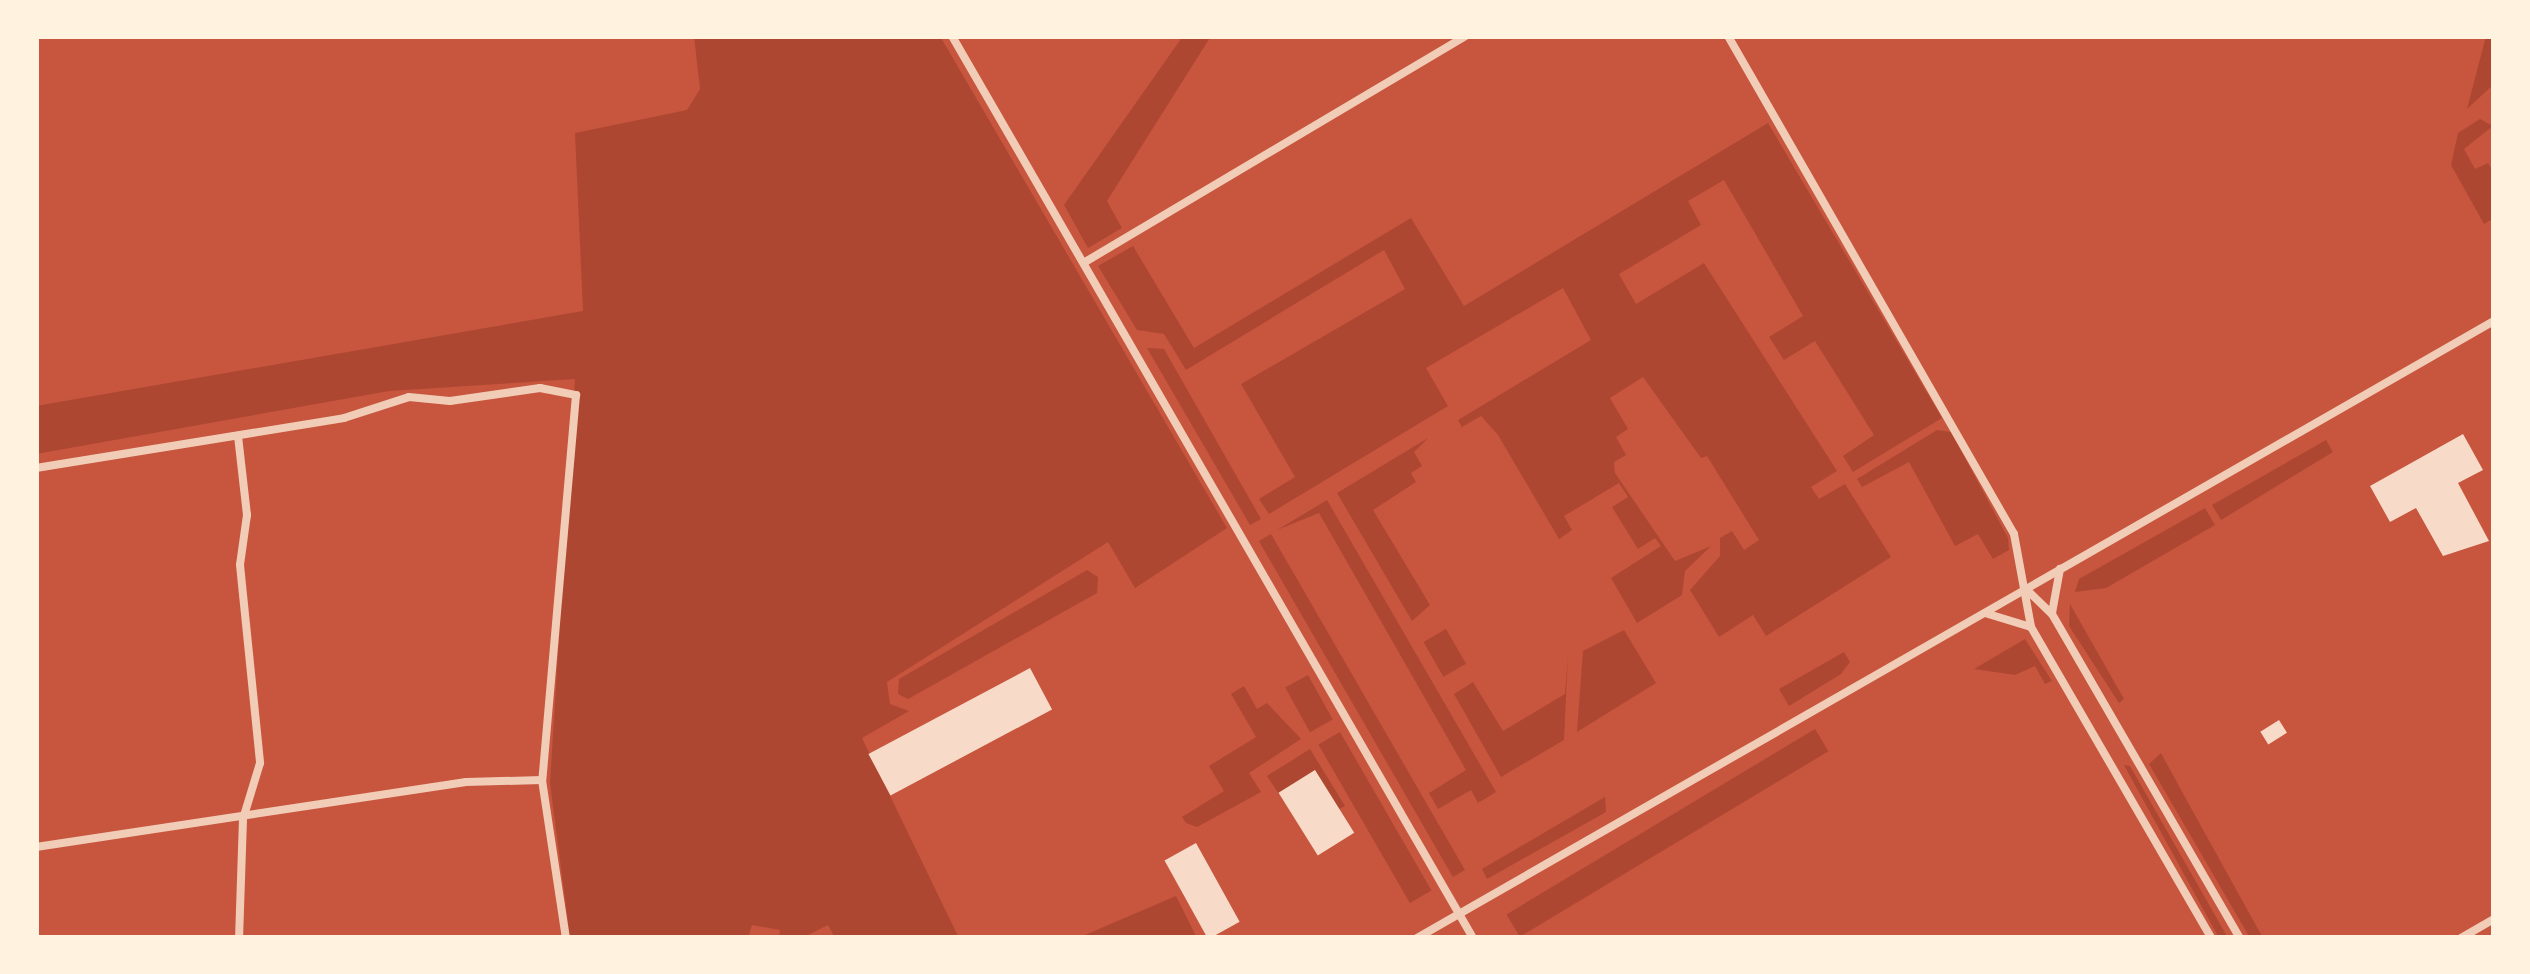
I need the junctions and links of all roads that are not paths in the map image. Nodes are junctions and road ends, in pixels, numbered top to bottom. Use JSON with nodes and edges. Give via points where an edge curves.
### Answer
{"nodes":[{"id":1,"x":952,"y":36,"type":"edge"},
{"id":2,"x":1465,"y":36,"type":"edge"},
{"id":3,"x":1728,"y":36,"type":"edge"},
{"id":4,"x":1085,"y":262,"type":"junction"},
{"id":5,"x":2494,"y":321,"type":"edge"},
{"id":6,"x":238,"y":436,"type":"junction"},
{"id":7,"x":36,"y":468,"type":"edge"},
{"id":8,"x":2061,"y":567,"type":"junction"},
{"id":9,"x":2025,"y":588,"type":"junction"},
{"id":10,"x":1983,"y":612,"type":"junction"},
{"id":11,"x":2052,"y":614,"type":"junction"},
{"id":12,"x":2031,"y":627,"type":"junction"},
{"id":13,"x":2128,"y":745,"type":"junction"},
{"id":14,"x":2105,"y":756,"type":"junction"},
{"id":15,"x":2137,"y":760,"type":"junction"},
{"id":16,"x":2115,"y":772,"type":"junction"},
{"id":17,"x":542,"y":780,"type":"junction"},
{"id":18,"x":245,"y":815,"type":"junction"},
{"id":19,"x":36,"y":847,"type":"edge"},
{"id":20,"x":1460,"y":914,"type":"junction"},
{"id":21,"x":2494,"y":919,"type":"edge"},
{"id":22,"x":239,"y":938,"type":"edge"},
{"id":23,"x":566,"y":938,"type":"edge"},
{"id":24,"x":1417,"y":938,"type":"edge"},
{"id":25,"x":1473,"y":938,"type":"edge"},
{"id":26,"x":2211,"y":938,"type":"edge"},
{"id":27,"x":2240,"y":938,"type":"edge"},
{"id":28,"x":2461,"y":938,"type":"edge"}],
"edges":[{"from":1,"to":4,"type":"street"},
{"from":2,"to":4,"type":"street"},
{"from":3,"to":9,"type":"street","via":[[2014,534]]},
{"from":4,"to":20,"type":"street"},
{"from":5,"to":8,"type":"street"},
{"from":6,"to":7,"type":"street"},
{"from":6,"to":17,"type":"street","via":[[409,397],[450,401],[540,388],[576,395]]},
{"from":6,"to":18,"type":"street","via":[[247,515],[240,565],[260,731]]},
{"from":8,"to":9,"type":"street"},
{"from":8,"to":11,"type":"street"},
{"from":9,"to":10,"type":"street"},
{"from":9,"to":11,"type":"street"},
{"from":9,"to":12,"type":"street"},
{"from":10,"to":12,"type":"street"},
{"from":10,"to":20,"type":"street"},
{"from":11,"to":13,"type":"street"},
{"from":12,"to":14,"type":"street"},
{"from":13,"to":14,"type":"street","via":[[2120,756]]},
{"from":13,"to":15,"type":"street"},
{"from":14,"to":16,"type":"street"},
{"from":15,"to":16,"type":"street","via":[[2122,761]]},
{"from":15,"to":27,"type":"street"},
{"from":16,"to":26,"type":"street"},
{"from":17,"to":18,"type":"street","via":[[486,780]]},
{"from":17,"to":23,"type":"street"},
{"from":18,"to":19,"type":"street"},
{"from":18,"to":22,"type":"street"},
{"from":20,"to":24,"type":"street"},
{"from":20,"to":25,"type":"street"},
{"from":21,"to":28,"type":"street"}]}
